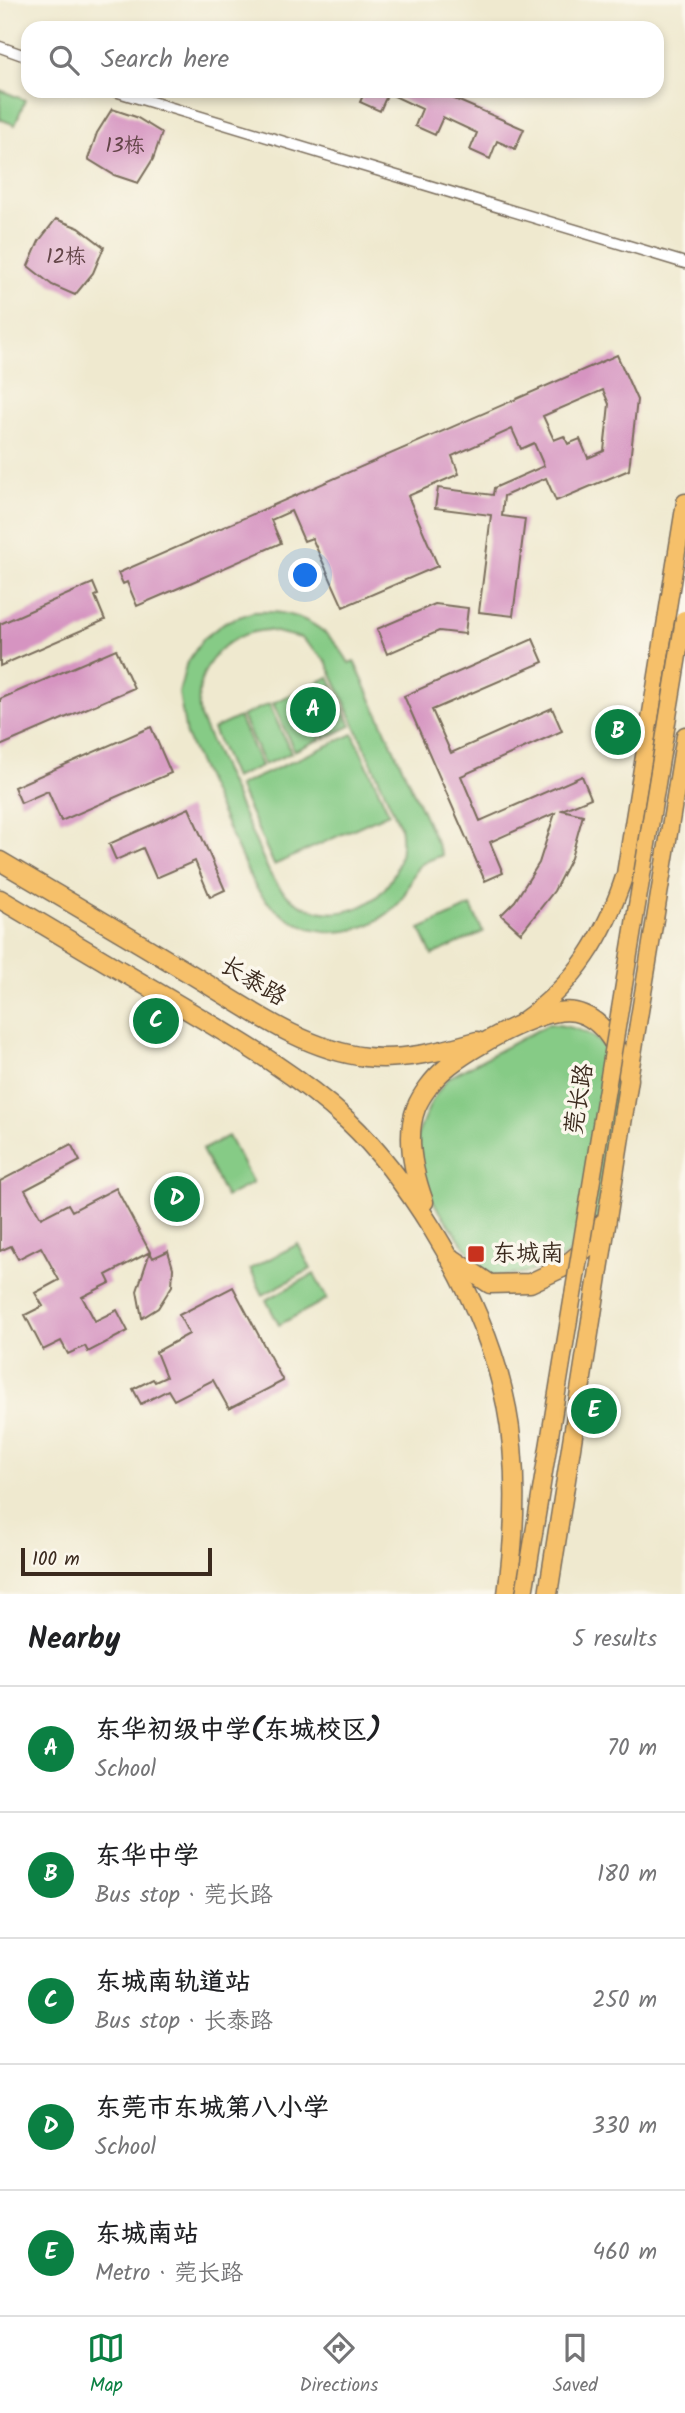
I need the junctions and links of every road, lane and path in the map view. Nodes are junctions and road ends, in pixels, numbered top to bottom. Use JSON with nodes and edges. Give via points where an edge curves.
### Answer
{"nodes":[{"id":1,"x":0,"y":47,"type":"edge"},
{"id":2,"x":21,"y":54,"type":"edge"},
{"id":3,"x":138,"y":98,"type":"edge"},
{"id":4,"x":685,"y":263,"type":"edge"},
{"id":5,"x":685,"y":502,"type":"edge"},
{"id":6,"x":685,"y":616,"type":"edge"},
{"id":7,"x":685,"y":735,"type":"edge"},
{"id":8,"x":0,"y":861,"type":"edge"},
{"id":9,"x":0,"y":899,"type":"edge"},
{"id":10,"x":504,"y":1033,"type":"junction"},
{"id":11,"x":629,"y":1079,"type":"junction"},
{"id":12,"x":609,"y":1214,"type":"junction"},
{"id":13,"x":433,"y":1229,"type":"junction"},
{"id":14,"x":450,"y":1257,"type":"junction"},
{"id":15,"x":506,"y":1594,"type":"edge"},
{"id":16,"x":524,"y":1594,"type":"edge"},
{"id":17,"x":548,"y":1594,"type":"edge"}],
"edges":[{"from":1,"to":2,"type":"street"},
{"from":3,"to":4,"type":"street"},
{"from":5,"to":10,"type":"main road","via":[[625,874],[612,914],[577,972]]},
{"from":6,"to":16,"type":"main road","name":"莞长路","bridge":true},
{"from":7,"to":11,"type":"main road","name":"莞长路"},
{"from":8,"to":10,"type":"highway","name":"长泰路","via":[[292,1034],[332,1049],[367,1057],[401,1056],[435,1052]]},
{"from":9,"to":13,"type":"highway","via":[[282,1068],[348,1122],[409,1191]]},
{"from":10,"to":11,"type":"highway","via":[[554,1011],[574,1012],[593,1019],[617,1046]]},
{"from":10,"to":13,"type":"highway","via":[[443,1070],[416,1108],[413,1162]]},
{"from":11,"to":12,"type":"highway","name":"莞长路"},
{"from":12,"to":14,"type":"highway","via":[[590,1245],[562,1268],[530,1283],[489,1284]]},
{"from":12,"to":17,"type":"highway","name":"莞长路"},
{"from":13,"to":14,"type":"highway"},
{"from":14,"to":15,"type":"highway","via":[[489,1339],[511,1428],[516,1521]]}]}
